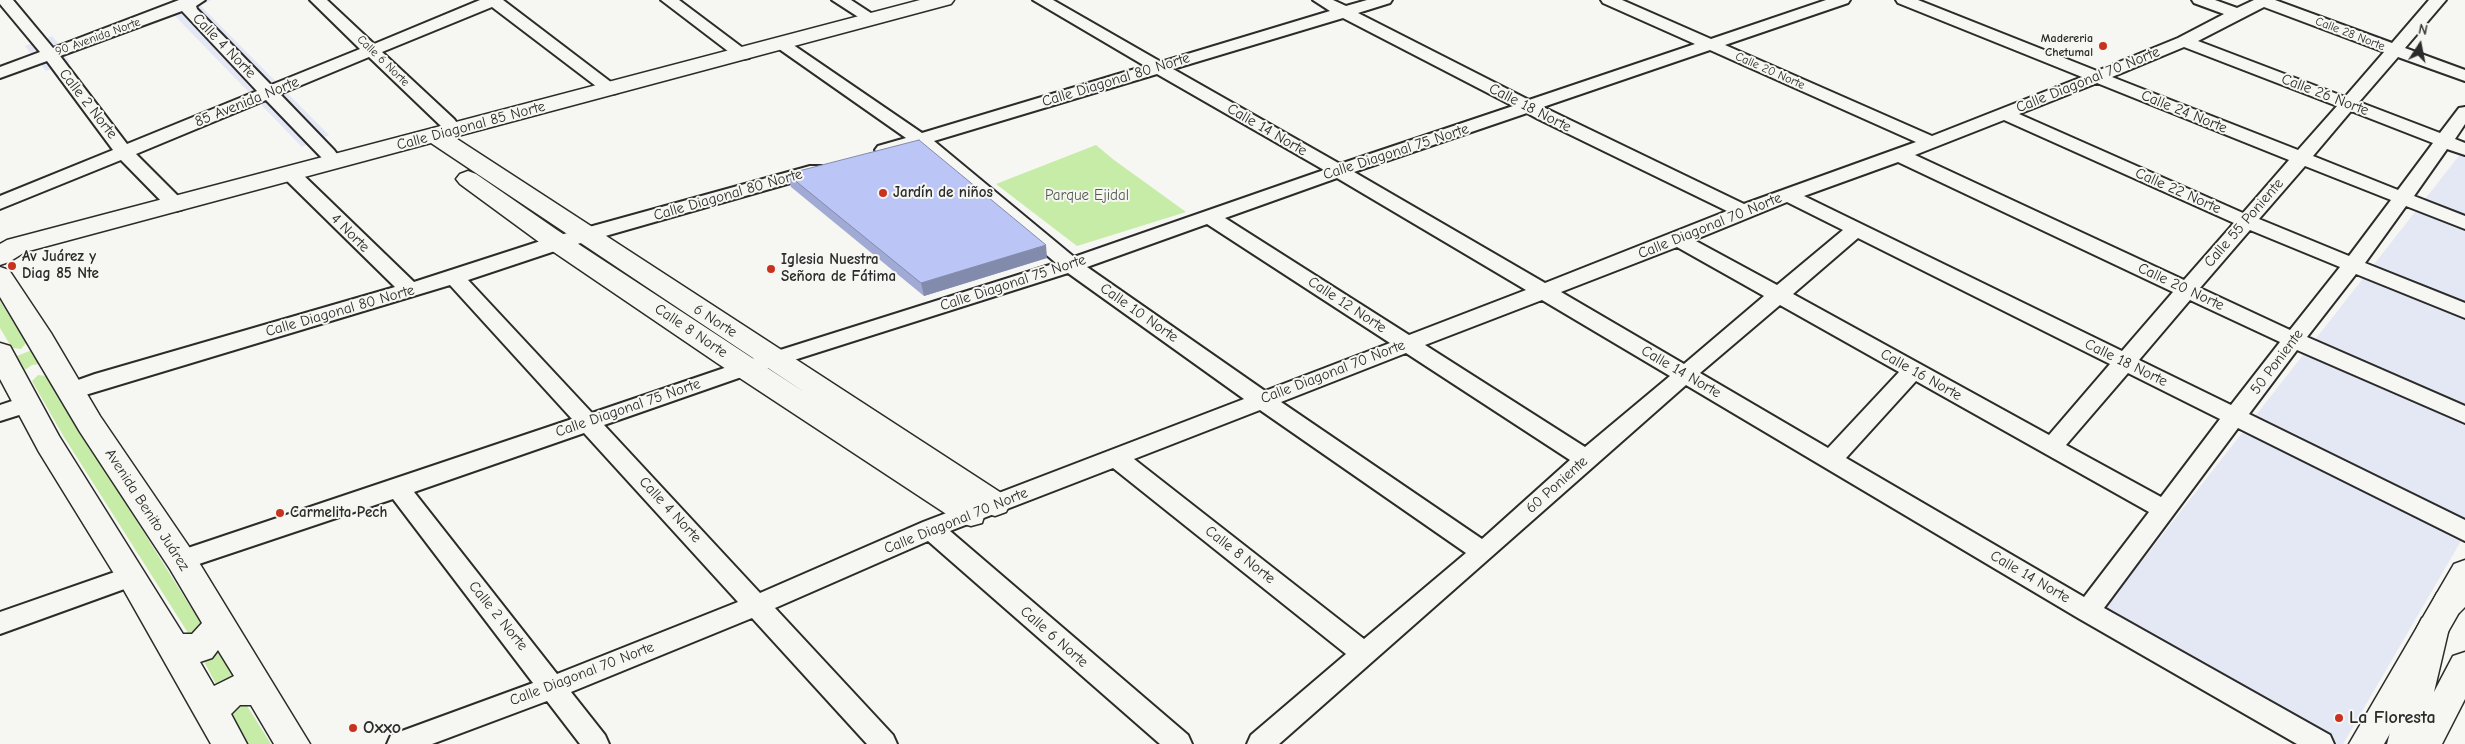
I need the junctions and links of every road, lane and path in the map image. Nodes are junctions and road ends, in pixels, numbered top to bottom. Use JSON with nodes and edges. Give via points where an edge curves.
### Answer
{"nodes":[{"id":1,"x":4,"y":0,"type":"edge"},
{"id":2,"x":318,"y":0,"type":"edge"},
{"id":3,"x":493,"y":0,"type":"edge"},
{"id":4,"x":669,"y":0,"type":"edge"},
{"id":5,"x":840,"y":0,"type":"edge"},
{"id":6,"x":913,"y":0,"type":"edge"},
{"id":7,"x":944,"y":0,"type":"edge"},
{"id":8,"x":1041,"y":0,"type":"edge"},
{"id":9,"x":1321,"y":0,"type":"edge"},
{"id":10,"x":1384,"y":0,"type":"edge"},
{"id":11,"x":1609,"y":0,"type":"edge"},
{"id":12,"x":1842,"y":0,"type":"edge"},
{"id":13,"x":1904,"y":0,"type":"edge"},
{"id":14,"x":2200,"y":0,"type":"edge"},
{"id":15,"x":2264,"y":0,"type":"edge"},
{"id":16,"x":2438,"y":0,"type":"edge"},
{"id":17,"x":191,"y":1,"type":"edge"},
{"id":18,"x":1344,"y":12,"type":"junction"},
{"id":19,"x":2238,"y":14,"type":"junction"},
{"id":20,"x":867,"y":16,"type":"junction"},
{"id":21,"x":2184,"y":41,"type":"junction"},
{"id":22,"x":780,"y":44,"type":"junction"},
{"id":23,"x":1710,"y":45,"type":"junction"},
{"id":24,"x":371,"y":50,"type":"junction"},
{"id":25,"x":738,"y":50,"type":"junction"},
{"id":26,"x":2394,"y":51,"type":"junction"},
{"id":27,"x":50,"y":55,"type":"junction"},
{"id":28,"x":1157,"y":68,"type":"junction"},
{"id":29,"x":0,"y":73,"type":"edge"},
{"id":30,"x":2465,"y":76,"type":"edge"},
{"id":31,"x":2097,"y":77,"type":"junction"},
{"id":32,"x":606,"y":85,"type":"junction"},
{"id":33,"x":269,"y":92,"type":"junction"},
{"id":34,"x":2348,"y":104,"type":"junction"},
{"id":35,"x":1530,"y":107,"type":"junction"},
{"id":36,"x":2465,"y":112,"type":"edge"},
{"id":37,"x":2003,"y":114,"type":"junction"},
{"id":38,"x":433,"y":133,"type":"junction"},
{"id":39,"x":921,"y":139,"type":"junction"},
{"id":40,"x":2444,"y":141,"type":"junction"},
{"id":41,"x":1932,"y":142,"type":"junction"},
{"id":42,"x":2465,"y":149,"type":"edge"},
{"id":43,"x":124,"y":152,"type":"junction"},
{"id":44,"x":328,"y":154,"type":"junction"},
{"id":45,"x":1899,"y":155,"type":"junction"},
{"id":46,"x":864,"y":156,"type":"edge"},
{"id":47,"x":2300,"y":159,"type":"junction"},
{"id":48,"x":836,"y":164,"type":"edge"},
{"id":49,"x":1338,"y":171,"type":"junction"},
{"id":50,"x":291,"y":174,"type":"junction"},
{"id":51,"x":1788,"y":195,"type":"junction"},
{"id":52,"x":2400,"y":198,"type":"junction"},
{"id":53,"x":172,"y":200,"type":"junction"},
{"id":54,"x":0,"y":203,"type":"edge"},
{"id":55,"x":1743,"y":211,"type":"junction"},
{"id":56,"x":1209,"y":216,"type":"junction"},
{"id":57,"x":2245,"y":221,"type":"junction"},
{"id":58,"x":2465,"y":223,"type":"edge"},
{"id":59,"x":1856,"y":229,"type":"junction"},
{"id":60,"x":587,"y":236,"type":"junction"},
{"id":61,"x":0,"y":239,"type":"edge"},
{"id":62,"x":1678,"y":239,"type":"junction"},
{"id":63,"x":560,"y":242,"type":"junction"},
{"id":64,"x":0,"y":256,"type":"edge"},
{"id":65,"x":1071,"y":265,"type":"junction"},
{"id":66,"x":2353,"y":265,"type":"junction"},
{"id":67,"x":0,"y":276,"type":"edge"},
{"id":68,"x":454,"y":277,"type":"junction"},
{"id":69,"x":410,"y":290,"type":"junction"},
{"id":70,"x":1542,"y":290,"type":"junction"},
{"id":71,"x":2187,"y":290,"type":"junction"},
{"id":72,"x":1778,"y":294,"type":"junction"},
{"id":73,"x":2465,"y":311,"type":"edge"},
{"id":74,"x":41,"y":340,"type":"junction"},
{"id":75,"x":2293,"y":340,"type":"junction"},
{"id":76,"x":1406,"y":344,"type":"junction"},
{"id":77,"x":0,"y":354,"type":"edge"},
{"id":78,"x":774,"y":360,"type":"junction"},
{"id":79,"x":2124,"y":362,"type":"junction"},
{"id":80,"x":746,"y":368,"type":"junction"},
{"id":81,"x":1913,"y":370,"type":"junction"},
{"id":82,"x":1687,"y":375,"type":"junction"},
{"id":83,"x":66,"y":382,"type":"junction"},
{"id":84,"x":1262,"y":400,"type":"junction"},
{"id":85,"x":15,"y":401,"type":"edge"},
{"id":86,"x":2465,"y":415,"type":"edge"},
{"id":87,"x":2234,"y":417,"type":"junction"},
{"id":88,"x":588,"y":422,"type":"junction"},
{"id":89,"x":2051,"y":447,"type":"junction"},
{"id":90,"x":1115,"y":457,"type":"junction"},
{"id":91,"x":1586,"y":459,"type":"junction"},
{"id":92,"x":1830,"y":460,"type":"junction"},
{"id":93,"x":398,"y":488,"type":"junction"},
{"id":94,"x":995,"y":504,"type":"junction"},
{"id":95,"x":2164,"y":510,"type":"junction"},
{"id":96,"x":971,"y":514,"type":"junction"},
{"id":97,"x":931,"y":529,"type":"junction"},
{"id":98,"x":2465,"y":531,"type":"edge"},
{"id":99,"x":1484,"y":552,"type":"junction"},
{"id":100,"x":181,"y":560,"type":"junction"},
{"id":101,"x":2465,"y":573,"type":"edge"},
{"id":102,"x":132,"y":576,"type":"junction"},
{"id":103,"x":757,"y":604,"type":"junction"},
{"id":104,"x":2449,"y":606,"type":"edge"},
{"id":105,"x":2087,"y":611,"type":"junction"},
{"id":106,"x":0,"y":623,"type":"edge"},
{"id":107,"x":220,"y":626,"type":"junction"},
{"id":108,"x":176,"y":648,"type":"junction"},
{"id":109,"x":1364,"y":654,"type":"junction"},
{"id":110,"x":2465,"y":666,"type":"edge"},
{"id":111,"x":553,"y":687,"type":"junction"},
{"id":112,"x":258,"y":689,"type":"junction"},
{"id":113,"x":213,"y":713,"type":"junction"},
{"id":114,"x":230,"y":744,"type":"edge"},
{"id":115,"x":293,"y":744,"type":"edge"},
{"id":116,"x":400,"y":744,"type":"edge"},
{"id":117,"x":596,"y":744,"type":"edge"},
{"id":118,"x":884,"y":744,"type":"edge"},
{"id":119,"x":1179,"y":744,"type":"edge"},
{"id":120,"x":1260,"y":744,"type":"edge"},
{"id":121,"x":2321,"y":744,"type":"edge"},
{"id":122,"x":2366,"y":744,"type":"edge"},
{"id":123,"x":2404,"y":744,"type":"edge"},
{"id":124,"x":2424,"y":744,"type":"edge"}],
"edges":[{"from":1,"to":27,"type":"street","name":"Calle 2 Norte"},
{"from":2,"to":24,"type":"street","name":"Calle 6 Norte"},
{"from":3,"to":24,"type":"street","name":"85 Avenida Norte"},
{"from":3,"to":32,"type":"street"},
{"from":4,"to":25,"type":"street"},
{"from":5,"to":20,"type":"street"},
{"from":6,"to":20,"type":"main road","name":"Calle Diagonal 85 Norte"},
{"from":7,"to":20,"type":"main road","name":"Calle Diagonal 85 Norte"},
{"from":8,"to":28,"type":"street","name":"Calle 14 Norte"},
{"from":9,"to":18,"type":"street","name":"Calle 18 Norte"},
{"from":10,"to":18,"type":"street","name":"Calle Diagonal 80 Norte"},
{"from":11,"to":23,"type":"street","name":"Calle 20 Norte"},
{"from":12,"to":23,"type":"street","name":"Calle Diagonal 75 Norte"},
{"from":13,"to":31,"type":"street","name":"Calle 24 Norte"},
{"from":14,"to":19,"type":"street"},
{"from":15,"to":19,"type":"street","name":"Calle Diagonal 70 Norte"},
{"from":15,"to":26,"type":"street","name":"Calle 28 Norte"},
{"from":16,"to":26,"type":"street","name":"Calle 55 Poniente"},
{"from":17,"to":27,"type":"street","name":"90 Avenida Norte"},
{"from":17,"to":33,"type":"street","name":"Calle 4 Norte","via":[[189,10]]},
{"from":18,"to":28,"type":"street","name":"Calle Diagonal 80 Norte"},
{"from":18,"to":35,"type":"street","name":"Calle 18 Norte"},
{"from":19,"to":21,"type":"street","name":"Calle Diagonal 70 Norte"},
{"from":20,"to":22,"type":"main road","name":"Calle Diagonal 85 Norte"},
{"from":20,"to":25,"type":"main road","name":"Calle Diagonal 85 Norte"},
{"from":21,"to":31,"type":"street","name":"Calle Diagonal 70 Norte"},
{"from":21,"to":34,"type":"street","name":"Calle 26 Norte"},
{"from":22,"to":25,"type":"main road","name":"Calle Diagonal 85 Norte"},
{"from":22,"to":39,"type":"street","name":"Calle 10 Norte"},
{"from":23,"to":35,"type":"street","name":"Calle Diagonal 75 Norte"},
{"from":23,"to":41,"type":"street","name":"Calle 20 Norte"},
{"from":24,"to":33,"type":"street","name":"85 Avenida Norte"},
{"from":24,"to":38,"type":"street","name":"Calle 6 Norte"},
{"from":25,"to":32,"type":"main road","name":"Calle Diagonal 85 Norte"},
{"from":26,"to":30,"type":"street","name":"Calle 28 Norte"},
{"from":26,"to":34,"type":"street","name":"Calle 55 Poniente"},
{"from":27,"to":29,"type":"street","name":"90 Avenida Norte"},
{"from":27,"to":43,"type":"street","name":"Calle 2 Norte"},
{"from":28,"to":39,"type":"street","name":"Calle Diagonal 80 Norte"},
{"from":28,"to":49,"type":"street","name":"Calle 14 Norte"},
{"from":31,"to":37,"type":"street","name":"Calle Diagonal 70 Norte"},
{"from":31,"to":47,"type":"street","name":"Calle 24 Norte"},
{"from":32,"to":38,"type":"main road","name":"Calle Diagonal 85 Norte"},
{"from":33,"to":43,"type":"street","name":"85 Avenida Norte"},
{"from":33,"to":44,"type":"street","name":"Calle 4 Norte"},
{"from":34,"to":40,"type":"street","name":"Calle 26 Norte"},
{"from":34,"to":47,"type":"street","name":"Calle 55 Poniente"},
{"from":35,"to":49,"type":"street","name":"Calle Diagonal 75 Norte"},
{"from":35,"to":55,"type":"street","name":"Calle 18 Norte"},
{"from":36,"to":40,"type":"street","name":"50 Poniente"},
{"from":37,"to":41,"type":"street","name":"Calle Diagonal 70 Norte"},
{"from":37,"to":57,"type":"street","name":"Calle 22 Norte"},
{"from":38,"to":44,"type":"main road","name":"Calle Diagonal 85 Norte"},
{"from":38,"to":50,"type":"main road","name":"Calle Diagonal 85 Norte"},
{"from":38,"to":60,"type":"main road","name":"6 Norte"},
{"from":38,"to":63,"type":"main road","name":"Calle 8 Norte","via":[[548,236]]},
{"from":39,"to":46,"type":"street","name":"Calle Diagonal 80 Norte"},
{"from":39,"to":65,"type":"street","name":"Calle 10 Norte"},
{"from":40,"to":42,"type":"street","name":"Calle 26 Norte"},
{"from":40,"to":52,"type":"street","name":"50 Poniente"},
{"from":41,"to":45,"type":"street","name":"Calle Diagonal 70 Norte"},
{"from":43,"to":53,"type":"street","name":"Calle 2 Norte"},
{"from":43,"to":54,"type":"street","name":"85 Avenida Norte"},
{"from":44,"to":53,"type":"main road","name":"Calle Diagonal 85 Norte"},
{"from":45,"to":51,"type":"street","name":"Calle Diagonal 70 Norte"},
{"from":45,"to":71,"type":"street","name":"Calle 20 Norte"},
{"from":47,"to":52,"type":"street","name":"Calle 24 Norte"},
{"from":47,"to":57,"type":"street","name":"Calle 55 Poniente"},
{"from":48,"to":60,"type":"street","name":"Calle Diagonal 80 Norte"},
{"from":49,"to":56,"type":"street","name":"Calle Diagonal 75 Norte"},
{"from":49,"to":70,"type":"street","name":"Calle 14 Norte"},
{"from":50,"to":53,"type":"main road","name":"Calle Diagonal 85 Norte"},
{"from":50,"to":69,"type":"street","name":"4 Norte"},
{"from":51,"to":55,"type":"street","name":"Calle Diagonal 70 Norte"},
{"from":51,"to":59,"type":"street","name":"Calle 18 Norte"},
{"from":52,"to":58,"type":"street","name":"Calle 24 Norte"},
{"from":52,"to":66,"type":"street","name":"50 Poniente"},
{"from":53,"to":61,"type":"main road","name":"Calle Diagonal 85 Norte"},
{"from":53,"to":64,"type":"main road","name":"Calle Diagonal 85 Norte","via":[[16,246]]},
{"from":55,"to":62,"type":"street","name":"Calle Diagonal 70 Norte"},
{"from":56,"to":65,"type":"street","name":"Calle Diagonal 75 Norte"},
{"from":56,"to":76,"type":"street","name":"Calle 12 Norte"},
{"from":57,"to":66,"type":"street","name":"Calle 22 Norte"},
{"from":57,"to":71,"type":"street","name":"Calle 55 Poniente"},
{"from":59,"to":72,"type":"street","name":"60 Poniente"},
{"from":59,"to":79,"type":"street","name":"Calle 18 Norte"},
{"from":60,"to":63,"type":"street","name":"Calle Diagonal 80 Norte"},
{"from":60,"to":78,"type":"main road","name":"6 Norte"},
{"from":62,"to":70,"type":"street","name":"Calle Diagonal 70 Norte"},
{"from":62,"to":72,"type":"street","name":"Calle 16 Norte"},
{"from":63,"to":68,"type":"street","name":"Calle Diagonal 80 Norte"},
{"from":63,"to":80,"type":"main road","name":"Calle 8 Norte"},
{"from":65,"to":78,"type":"street","name":"Calle Diagonal 75 Norte"},
{"from":65,"to":84,"type":"street","name":"Calle 10 Norte"},
{"from":66,"to":73,"type":"street","name":"Calle 22 Norte"},
{"from":66,"to":75,"type":"street","name":"50 Poniente"},
{"from":67,"to":74,"type":"main road","name":"Avenida Benito Juárez"},
{"from":68,"to":69,"type":"street","name":"Calle Diagonal 80 Norte"},
{"from":68,"to":88,"type":"street","name":"Calle 4 Norte"},
{"from":69,"to":83,"type":"street","name":"Calle Diagonal 80 Norte","via":[[103,380]]},
{"from":70,"to":76,"type":"street","name":"Calle Diagonal 70 Norte"},
{"from":70,"to":82,"type":"street","name":"Calle 14 Norte"},
{"from":71,"to":75,"type":"street","name":"Calle 20 Norte"},
{"from":71,"to":79,"type":"street","name":"Calle 55 Poniente"},
{"from":72,"to":81,"type":"street","name":"Calle 16 Norte"},
{"from":72,"to":82,"type":"street","name":"60 Poniente"},
{"from":74,"to":77,"type":"main road","via":[[21,352]]},
{"from":74,"to":83,"type":"main road","name":"Avenida Benito Juárez"},
{"from":75,"to":86,"type":"street","name":"Calle 20 Norte"},
{"from":75,"to":87,"type":"street","name":"50 Poniente"},
{"from":76,"to":84,"type":"street","name":"Calle Diagonal 70 Norte"},
{"from":76,"to":91,"type":"street","name":"Calle 12 Norte"},
{"from":77,"to":85,"type":"main road"},
{"from":78,"to":80,"type":"street","name":"Calle Diagonal 75 Norte"},
{"from":78,"to":94,"type":"main road","name":"6 Norte"},
{"from":79,"to":87,"type":"street","name":"Calle 18 Norte"},
{"from":79,"to":89,"type":"street","name":"Calle 55 Poniente"},
{"from":80,"to":88,"type":"street","name":"Calle Diagonal 75 Norte"},
{"from":80,"to":96,"type":"main road","name":"Calle 8 Norte"},
{"from":81,"to":89,"type":"street","name":"Calle 16 Norte"},
{"from":81,"to":92,"type":"street"},
{"from":82,"to":91,"type":"street","name":"60 Poniente"},
{"from":82,"to":92,"type":"street","name":"Calle 14 Norte"},
{"from":83,"to":85,"type":"main road","via":[[38,371],[33,373]]},
{"from":83,"to":100,"type":"main road","name":"Avenida Benito Juárez","via":[[90,424]]},
{"from":84,"to":90,"type":"street","name":"Calle Diagonal 70 Norte"},
{"from":84,"to":99,"type":"street","name":"Calle 10 Norte"},
{"from":85,"to":102,"type":"main road","via":[[49,444]]},
{"from":87,"to":95,"type":"street","name":"50 Poniente"},
{"from":87,"to":98,"type":"street","name":"Calle 18 Norte"},
{"from":88,"to":93,"type":"street","name":"Calle Diagonal 75 Norte"},
{"from":88,"to":103,"type":"street","name":"Calle 4 Norte"},
{"from":89,"to":95,"type":"street","name":"Calle 16 Norte"},
{"from":90,"to":94,"type":"street","name":"Calle Diagonal 70 Norte"},
{"from":90,"to":109,"type":"street","name":"Calle 8 Norte"},
{"from":91,"to":99,"type":"street","name":"60 Poniente"},
{"from":92,"to":105,"type":"street","name":"Calle 14 Norte"},
{"from":93,"to":100,"type":"street","name":"Calle Diagonal 75 Norte"},
{"from":93,"to":111,"type":"street","name":"Calle 2 Norte"},
{"from":94,"to":96,"type":"street","name":"Calle Diagonal 70 Norte"},
{"from":95,"to":105,"type":"street","name":"50 Poniente"},
{"from":96,"to":97,"type":"street","name":"Calle Diagonal 70 Norte"},
{"from":97,"to":103,"type":"street","name":"Calle Diagonal 70 Norte"},
{"from":97,"to":119,"type":"street","name":"Calle 6 Norte"},
{"from":99,"to":109,"type":"street","name":"60 Poniente"},
{"from":100,"to":107,"type":"main road","name":"Avenida Benito Juárez"},
{"from":101,"to":104,"type":"main road"},
{"from":102,"to":106,"type":"street"},
{"from":102,"to":108,"type":"main road"},
{"from":103,"to":111,"type":"street","name":"Calle Diagonal 70 Norte"},
{"from":103,"to":118,"type":"street","name":"Calle 4 Norte"},
{"from":104,"to":122,"type":"main road"},
{"from":104,"to":123,"type":"main road"},
{"from":105,"to":121,"type":"street","name":"Calle 14 Norte"},
{"from":107,"to":108,"type":"main road","via":[[200,648]]},
{"from":107,"to":112,"type":"main road","name":"Avenida Benito Juárez"},
{"from":108,"to":113,"type":"main road"},
{"from":109,"to":120,"type":"street","name":"60 Poniente"},
{"from":110,"to":124,"type":"main road"},
{"from":111,"to":116,"type":"street","name":"Calle Diagonal 70 Norte"},
{"from":111,"to":117,"type":"street","name":"Calle 2 Norte"},
{"from":112,"to":113,"type":"main road","via":[[233,691],[220,701]]},
{"from":112,"to":115,"type":"main road","name":"Avenida Benito Juárez"},
{"from":113,"to":114,"type":"main road"}]}
